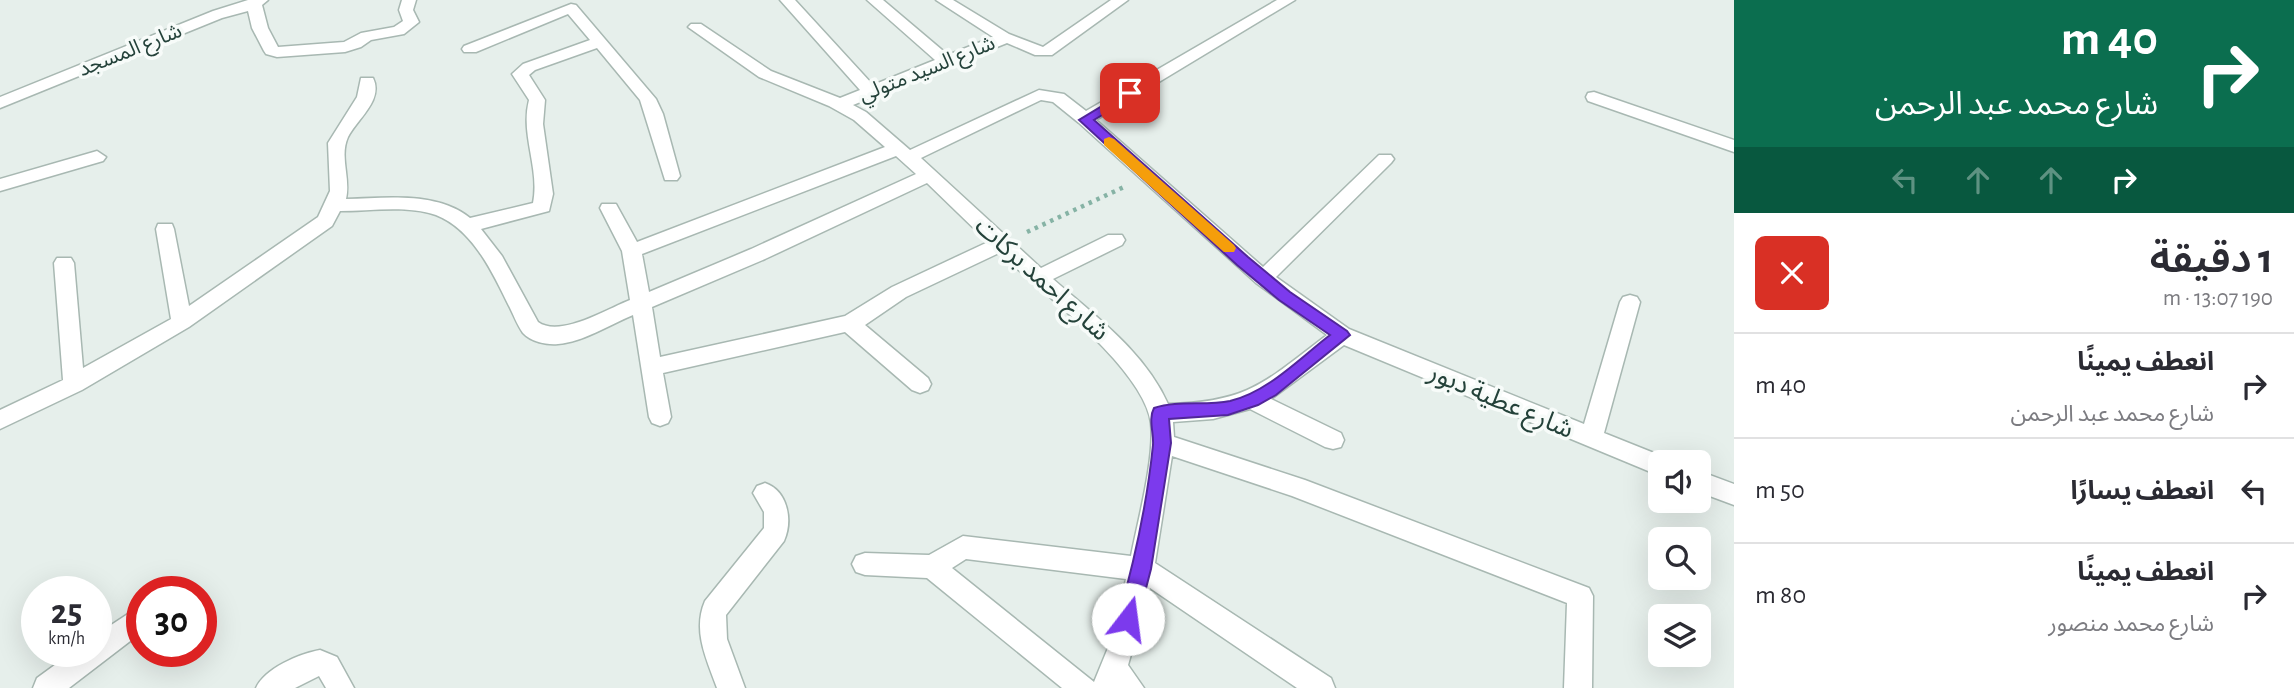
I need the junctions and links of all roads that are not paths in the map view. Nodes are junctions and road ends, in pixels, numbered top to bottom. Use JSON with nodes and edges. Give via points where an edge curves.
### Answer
{"nodes":[{"id":1,"x":204,"y":0,"type":"edge"},
{"id":2,"x":409,"y":0,"type":"edge"},
{"id":3,"x":809,"y":0,"type":"edge"},
{"id":4,"x":874,"y":0,"type":"edge"},
{"id":5,"x":943,"y":0,"type":"edge"},
{"id":6,"x":1121,"y":0,"type":"edge"},
{"id":7,"x":1288,"y":0,"type":"edge"},
{"id":8,"x":258,"y":2,"type":"edge"},
{"id":9,"x":790,"y":3,"type":"edge"},
{"id":10,"x":572,"y":4,"type":"edge"},
{"id":11,"x":218,"y":14,"type":"junction"},
{"id":12,"x":696,"y":27,"type":"dead end"},
{"id":13,"x":1005,"y":38,"type":"junction"},
{"id":14,"x":600,"y":42,"type":"junction"},
{"id":15,"x":471,"y":49,"type":"dead end"},
{"id":16,"x":948,"y":63,"type":"junction"},
{"id":17,"x":367,"y":81,"type":"dead end"},
{"id":18,"x":870,"y":92,"type":"junction"},
{"id":19,"x":1594,"y":97,"type":"dead end"},
{"id":20,"x":0,"y":103,"type":"edge"},
{"id":21,"x":838,"y":104,"type":"junction"},
{"id":22,"x":1086,"y":120,"type":"junction"},
{"id":23,"x":1734,"y":146,"type":"edge"},
{"id":24,"x":904,"y":153,"type":"junction"},
{"id":25,"x":97,"y":157,"type":"dead end"},
{"id":26,"x":1385,"y":159,"type":"dead end"},
{"id":27,"x":929,"y":175,"type":"junction"},
{"id":28,"x":671,"y":176,"type":"dead end"},
{"id":29,"x":0,"y":185,"type":"edge"},
{"id":30,"x":335,"y":205,"type":"junction"},
{"id":31,"x":609,"y":208,"type":"dead end"},
{"id":32,"x":465,"y":226,"type":"junction"},
{"id":33,"x":165,"y":229,"type":"dead end"},
{"id":34,"x":1115,"y":240,"type":"dead end"},
{"id":35,"x":1001,"y":244,"type":"junction"},
{"id":36,"x":632,"y":251,"type":"junction"},
{"id":37,"x":64,"y":263,"type":"dead end"},
{"id":38,"x":1040,"y":277,"type":"junction"},
{"id":39,"x":1263,"y":278,"type":"junction"},
{"id":40,"x":1630,"y":302,"type":"dead end"},
{"id":41,"x":640,"y":305,"type":"junction"},
{"id":42,"x":181,"y":322,"type":"junction"},
{"id":43,"x":849,"y":323,"type":"junction"},
{"id":44,"x":1342,"y":335,"type":"junction"},
{"id":45,"x":651,"y":367,"type":"junction"},
{"id":46,"x":74,"y":384,"type":"junction"},
{"id":47,"x":920,"y":384,"type":"dead end"},
{"id":48,"x":1252,"y":400,"type":"junction"},
{"id":49,"x":1160,"y":413,"type":"junction"},
{"id":50,"x":660,"y":417,"type":"dead end"},
{"id":51,"x":0,"y":420,"type":"edge"},
{"id":52,"x":1591,"y":438,"type":"junction"},
{"id":53,"x":1333,"y":440,"type":"dead end"},
{"id":54,"x":1162,"y":443,"type":"junction"},
{"id":55,"x":1648,"y":461,"type":"edge"},
{"id":56,"x":1711,"y":486,"type":"edge"},
{"id":57,"x":765,"y":493,"type":"dead end"},
{"id":58,"x":1734,"y":495,"type":"edge"},
{"id":59,"x":865,"y":564,"type":"dead end"},
{"id":60,"x":932,"y":567,"type":"junction"},
{"id":61,"x":1142,"y":569,"type":"junction"},
{"id":62,"x":75,"y":667,"type":"edge"},
{"id":63,"x":335,"y":678,"type":"edge"},
{"id":64,"x":1116,"y":682,"type":"edge"},
{"id":65,"x":47,"y":688,"type":"edge"},
{"id":66,"x":270,"y":688,"type":"edge"},
{"id":67,"x":731,"y":688,"type":"edge"},
{"id":68,"x":1083,"y":688,"type":"edge"},
{"id":69,"x":1321,"y":688,"type":"edge"},
{"id":70,"x":1578,"y":688,"type":"edge"}],
"edges":[{"from":1,"to":11,"type":"street"},
{"from":2,"to":8,"type":"street","via":[[406,10],[411,22],[405,28],[366,36],[345,47],[272,51],[260,28]]},
{"from":3,"to":9,"type":"street"},
{"from":4,"to":16,"type":"street"},
{"from":5,"to":13,"type":"street"},
{"from":6,"to":13,"type":"street","name":"شارع السيد متولي","via":[[1046,52]]},
{"from":7,"to":22,"type":"street"},
{"from":8,"to":11,"type":"street","name":"شارع المسجد"},
{"from":9,"to":18,"type":"street"},
{"from":10,"to":14,"type":"street"},
{"from":10,"to":15,"type":"street"},
{"from":11,"to":20,"type":"street","name":"شارع المسجد"},
{"from":12,"to":21,"type":"street","name":"شارع احمد بركات","via":[[765,74]]},
{"from":13,"to":16,"type":"street","name":"شارع السيد متولي"},
{"from":14,"to":28,"type":"street","via":[[648,99]]},
{"from":14,"to":32,"type":"street","via":[[521,71],[537,100],[532,112],[544,205],[536,211]]},
{"from":16,"to":18,"type":"street","name":"شارع السيد متولي"},
{"from":17,"to":30,"type":"street","via":[[367,96],[337,143]]},
{"from":18,"to":21,"type":"street","name":"شارع السيد متولي"},
{"from":19,"to":23,"type":"street"},
{"from":21,"to":24,"type":"street","name":"شارع احمد بركات"},
{"from":22,"to":24,"type":"street","name":"شارع عطية دبور","via":[[1058,98],[1039,95]]},
{"from":22,"to":39,"type":"street","name":"شارع عطية دبور"},
{"from":24,"to":27,"type":"street","name":"شارع احمد بركات"},
{"from":24,"to":36,"type":"street"},
{"from":25,"to":29,"type":"street"},
{"from":26,"to":39,"type":"street"},
{"from":27,"to":35,"type":"street","name":"شارع احمد بركات"},
{"from":27,"to":41,"type":"street"},
{"from":30,"to":32,"type":"street","via":[[428,208],[446,212]]},
{"from":30,"to":42,"type":"street","via":[[309,234]]},
{"from":31,"to":36,"type":"street"},
{"from":32,"to":41,"type":"street","via":[[501,269],[537,333],[569,334]]},
{"from":33,"to":42,"type":"street"},
{"from":34,"to":38,"type":"street"},
{"from":35,"to":38,"type":"street","name":"شارع احمد بركات"},
{"from":35,"to":43,"type":"street","via":[[899,292]]},
{"from":36,"to":41,"type":"street"},
{"from":37,"to":46,"type":"street"},
{"from":38,"to":49,"type":"street","name":"شارع احمد بركات","via":[[1137,369]]},
{"from":39,"to":44,"type":"street","name":"شارع عطية دبور"},
{"from":40,"to":52,"type":"street"},
{"from":41,"to":45,"type":"street"},
{"from":42,"to":46,"type":"street"},
{"from":43,"to":45,"type":"street"},
{"from":43,"to":47,"type":"street"},
{"from":44,"to":48,"type":"street"},
{"from":44,"to":52,"type":"street","name":"شارع عطية دبور"},
{"from":45,"to":50,"type":"street"},
{"from":46,"to":51,"type":"street"},
{"from":48,"to":49,"type":"street","via":[[1228,408]]},
{"from":48,"to":53,"type":"street"},
{"from":49,"to":54,"type":"street"},
{"from":52,"to":55,"type":"street","name":"شارع عطية دبور"},
{"from":54,"to":61,"type":"street"},
{"from":54,"to":70,"type":"street","via":[[1297,487],[1580,596]]},
{"from":56,"to":58,"type":"street"},
{"from":57,"to":67,"type":"street","via":[[778,512],[775,533],[714,610],[712,619]]},
{"from":59,"to":60,"type":"street"},
{"from":60,"to":61,"type":"street","via":[[963,547]]},
{"from":60,"to":68,"type":"street"},
{"from":61,"to":64,"type":"street"},
{"from":61,"to":69,"type":"street"},
{"from":62,"to":65,"type":"street"},
{"from":63,"to":66,"type":"street","via":[[326,665],[315,664]]}]}
